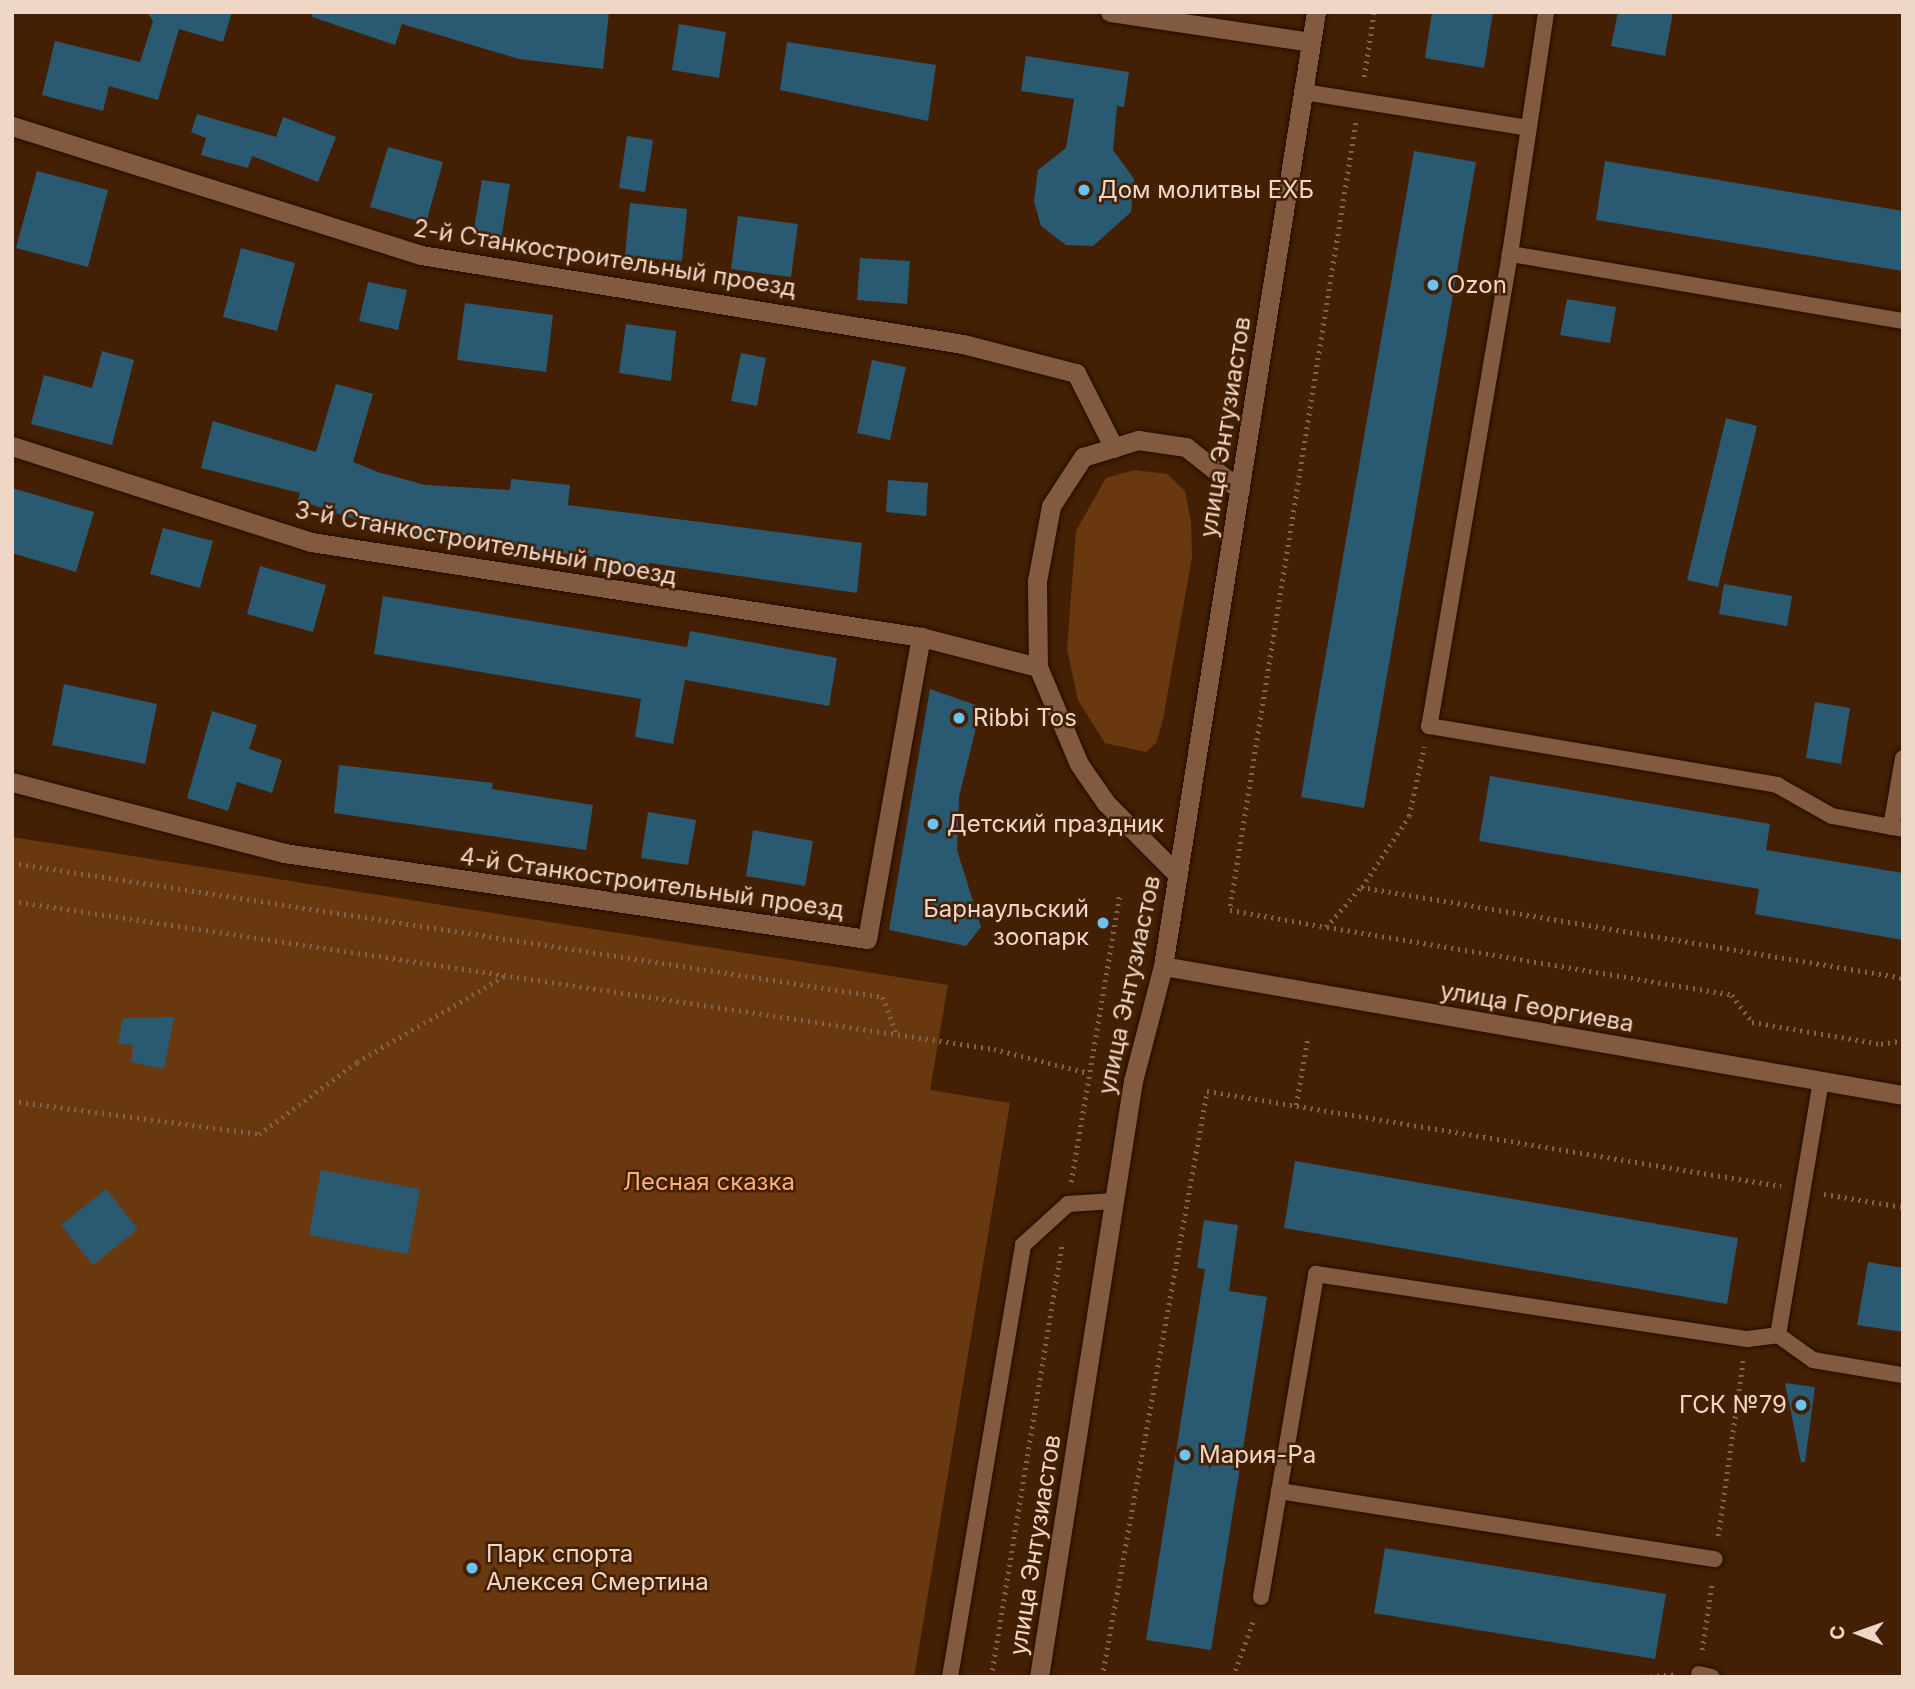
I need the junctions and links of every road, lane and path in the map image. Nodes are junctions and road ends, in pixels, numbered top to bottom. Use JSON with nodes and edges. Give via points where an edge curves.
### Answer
{"nodes":[{"id":1,"x":1110,"y":12,"type":"edge"},
{"id":2,"x":1316,"y":12,"type":"edge"},
{"id":3,"x":1546,"y":12,"type":"edge"},
{"id":4,"x":1311,"y":42,"type":"junction"},
{"id":5,"x":1304,"y":92,"type":"junction"},
{"id":6,"x":12,"y":126,"type":"edge"},
{"id":7,"x":1528,"y":128,"type":"junction"},
{"id":8,"x":1510,"y":254,"type":"junction"},
{"id":9,"x":1903,"y":321,"type":"edge"},
{"id":10,"x":12,"y":446,"type":"edge"},
{"id":11,"x":1114,"y":448,"type":"junction"},
{"id":12,"x":1240,"y":490,"type":"junction"},
{"id":13,"x":921,"y":637,"type":"junction"},
{"id":14,"x":1038,"y":667,"type":"junction"},
{"id":15,"x":1429,"y":726,"type":"junction"},
{"id":16,"x":1903,"y":758,"type":"edge"},
{"id":17,"x":12,"y":782,"type":"edge"},
{"id":18,"x":1897,"y":828,"type":"edge"},
{"id":19,"x":12,"y":863,"type":"edge"},
{"id":20,"x":1178,"y":875,"type":"junction"},
{"id":21,"x":1361,"y":887,"type":"dead end"},
{"id":22,"x":1120,"y":893,"type":"dead end"},
{"id":23,"x":12,"y":901,"type":"edge"},
{"id":24,"x":1326,"y":927,"type":"dead end"},
{"id":25,"x":1163,"y":966,"type":"junction"},
{"id":26,"x":505,"y":975,"type":"junction"},
{"id":27,"x":897,"y":1035,"type":"junction"},
{"id":28,"x":1308,"y":1035,"type":"dead end"},
{"id":29,"x":1903,"y":1040,"type":"edge"},
{"id":30,"x":1089,"y":1073,"type":"junction"},
{"id":31,"x":1821,"y":1081,"type":"junction"},
{"id":32,"x":1903,"y":1095,"type":"edge"},
{"id":33,"x":12,"y":1101,"type":"edge"},
{"id":34,"x":1296,"y":1105,"type":"dead end"},
{"id":35,"x":1113,"y":1201,"type":"junction"},
{"id":36,"x":1068,"y":1204,"type":"junction"},
{"id":37,"x":1778,"y":1335,"type":"junction"},
{"id":38,"x":1747,"y":1339,"type":"junction"},
{"id":39,"x":1903,"y":1375,"type":"edge"},
{"id":40,"x":1279,"y":1491,"type":"junction"},
{"id":41,"x":1715,"y":1559,"type":"junction"},
{"id":42,"x":1261,"y":1597,"type":"joint"},
{"id":43,"x":1705,"y":1676,"type":"edge"},
{"id":44,"x":950,"y":1677,"type":"edge"},
{"id":45,"x":991,"y":1677,"type":"edge"},
{"id":46,"x":1039,"y":1677,"type":"edge"},
{"id":47,"x":1233,"y":1677,"type":"edge"},
{"id":48,"x":1643,"y":1677,"type":"edge"}],
"edges":[{"from":1,"to":4,"type":"street"},
{"from":2,"to":4,"type":"street","name":"улица Энтузиастов"},
{"from":3,"to":7,"type":"lane"},
{"from":4,"to":5,"type":"street","name":"улица Энтузиастов"},
{"from":5,"to":7,"type":"lane"},
{"from":5,"to":12,"type":"street","name":"улица Энтузиастов"},
{"from":6,"to":11,"type":"street","name":"2-й Станкостроительный проезд","via":[[421,255],[963,344],[1076,373]]},
{"from":7,"to":8,"type":"lane"},
{"from":8,"to":9,"type":"lane"},
{"from":8,"to":15,"type":"lane"},
{"from":10,"to":13,"type":"street","name":"3-й Станкостроительный проезд","via":[[311,542]]},
{"from":11,"to":12,"type":"street","via":[[1138,440],[1186,447]]},
{"from":11,"to":14,"type":"street","via":[[1083,457],[1051,506],[1037,581]]},
{"from":12,"to":20,"type":"street","name":"улица Энтузиастов"},
{"from":13,"to":14,"type":"street"},
{"from":13,"to":17,"type":"street","name":"4-й Станкостроительный проезд","via":[[867,939],[284,853]]},
{"from":14,"to":20,"type":"street","via":[[1079,764],[1106,803]]},
{"from":15,"to":18,"type":"lane","via":[[1777,785],[1832,816]]},
{"from":15,"to":21,"type":"path","via":[[1409,816]]},
{"from":16,"to":18,"type":"lane"},
{"from":19,"to":27,"type":"path","via":[[883,997]]},
{"from":20,"to":25,"type":"street","name":"улица Энтузиастов"},
{"from":22,"to":30,"type":"path"},
{"from":23,"to":26,"type":"path"},
{"from":24,"to":29,"type":"path","via":[[1732,995],[1752,1022],[1881,1044]]},
{"from":25,"to":31,"type":"street","name":"улица Георгиева"},
{"from":25,"to":35,"type":"street","name":"улица Энтузиастов","via":[[1133,1080]]},
{"from":26,"to":27,"type":"path"},
{"from":26,"to":33,"type":"path","via":[[357,1062],[259,1134]]},
{"from":27,"to":30,"type":"path"},
{"from":28,"to":34,"type":"path"},
{"from":30,"to":36,"type":"path"},
{"from":31,"to":32,"type":"street","name":"улица Георгиева"},
{"from":31,"to":37,"type":"lane"},
{"from":35,"to":36,"type":"lane"},
{"from":35,"to":46,"type":"street","name":"улица Энтузиастов"},
{"from":36,"to":44,"type":"lane","via":[[1023,1245]]},
{"from":36,"to":45,"type":"path"},
{"from":37,"to":38,"type":"lane"},
{"from":37,"to":39,"type":"lane","via":[[1813,1360]]},
{"from":38,"to":40,"type":"lane","via":[[1316,1273]]},
{"from":38,"to":41,"type":"path"},
{"from":40,"to":41,"type":"lane"},
{"from":40,"to":42,"type":"lane"},
{"from":41,"to":43,"type":"path"},
{"from":42,"to":47,"type":"path"},
{"from":43,"to":48,"type":"path"}]}
